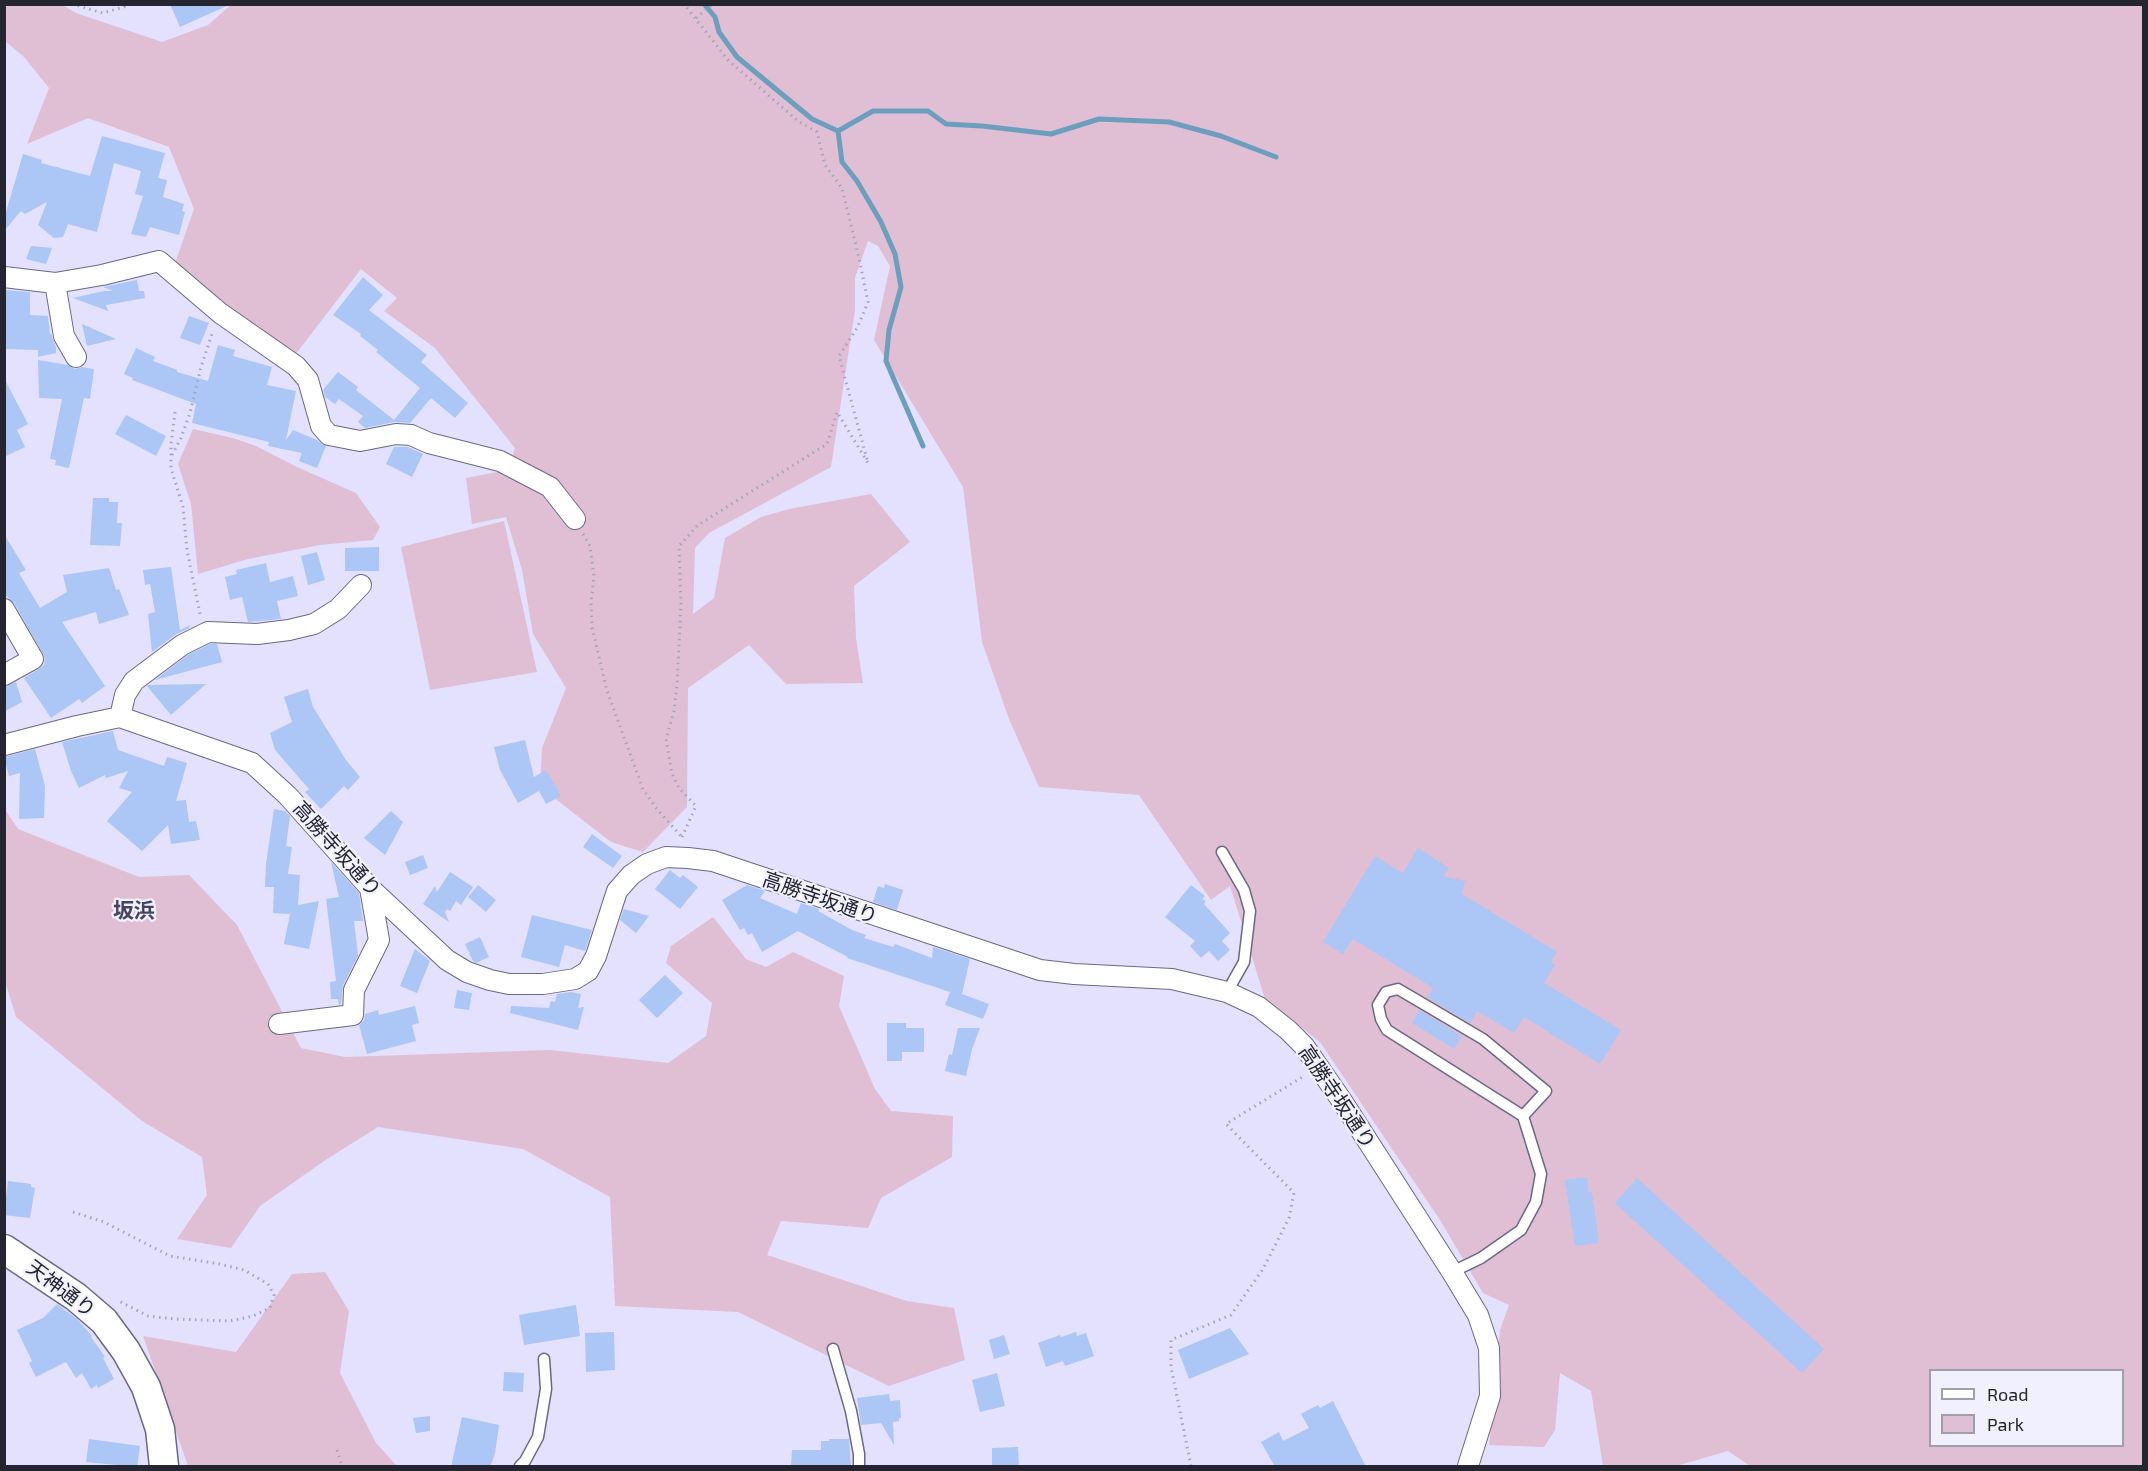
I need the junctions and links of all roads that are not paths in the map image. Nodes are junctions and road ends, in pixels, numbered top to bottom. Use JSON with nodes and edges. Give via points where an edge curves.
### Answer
{"nodes":[{"id":1,"x":4,"y":277,"type":"edge"},
{"id":2,"x":55,"y":284,"type":"junction"},
{"id":3,"x":76,"y":357,"type":"dead end"},
{"id":4,"x":575,"y":519,"type":"road end"},
{"id":5,"x":361,"y":585,"type":"dead end"},
{"id":6,"x":4,"y":609,"type":"edge"},
{"id":7,"x":4,"y":675,"type":"edge"},
{"id":8,"x":120,"y":717,"type":"junction"},
{"id":9,"x":4,"y":745,"type":"edge"},
{"id":10,"x":1222,"y":852,"type":"dead end"},
{"id":11,"x":370,"y":888,"type":"junction"},
{"id":12,"x":1227,"y":992,"type":"junction"},
{"id":13,"x":279,"y":1024,"type":"dead end"},
{"id":14,"x":1523,"y":1116,"type":"junction"},
{"id":15,"x":4,"y":1249,"type":"edge"},
{"id":16,"x":1452,"y":1272,"type":"junction"},
{"id":17,"x":833,"y":1349,"type":"dead end"},
{"id":18,"x":544,"y":1359,"type":"dead end"},
{"id":19,"x":164,"y":1467,"type":"edge"},
{"id":20,"x":520,"y":1467,"type":"edge"},
{"id":21,"x":859,"y":1467,"type":"edge"},
{"id":22,"x":1468,"y":1467,"type":"edge"}],
"edges":[{"from":1,"to":2,"type":"street"},
{"from":2,"to":3,"type":"street","via":[[64,336]]},
{"from":2,"to":4,"type":"street","via":[[159,261],[220,314],[296,366],[308,381],[321,426],[329,435],[360,441],[411,435],[500,461],[550,487]]},
{"from":5,"to":8,"type":"street","via":[[338,609],[314,624],[257,634],[208,632],[182,645],[134,681],[124,695]]},
{"from":6,"to":7,"type":"street","via":[[33,659]]},
{"from":8,"to":9,"type":"street"},
{"from":8,"to":11,"type":"street","name":"高勝寺坂通り","via":[[252,763],[288,796]]},
{"from":10,"to":12,"type":"lane","via":[[1244,890],[1250,911],[1244,962]]},
{"from":11,"to":12,"type":"street","name":"高勝寺坂通り","via":[[447,960],[467,972],[509,984],[575,979],[588,971],[617,891],[631,875],[666,857],[713,861],[1040,970],[1172,979]]},
{"from":11,"to":13,"type":"street","via":[[379,940],[354,990],[353,1015]]},
{"from":12,"to":16,"type":"street","name":"高勝寺坂通り","via":[[1259,1007],[1304,1046]]},
{"from":14,"to":14,"type":"lane","via":[[1546,1091],[1483,1040],[1398,989],[1386,992],[1378,1005],[1387,1030]]},
{"from":14,"to":16,"type":"lane","via":[[1541,1174],[1536,1202],[1521,1230],[1481,1258]]},
{"from":15,"to":19,"type":"street","name":"天神通り","via":[[76,1297],[104,1321],[146,1387],[160,1428]]},
{"from":16,"to":22,"type":"street","name":"高勝寺坂通り","via":[[1478,1315],[1489,1348],[1490,1396]]},
{"from":17,"to":21,"type":"lane","via":[[851,1411]]},
{"from":18,"to":20,"type":"lane","via":[[546,1389],[538,1437]]}]}
